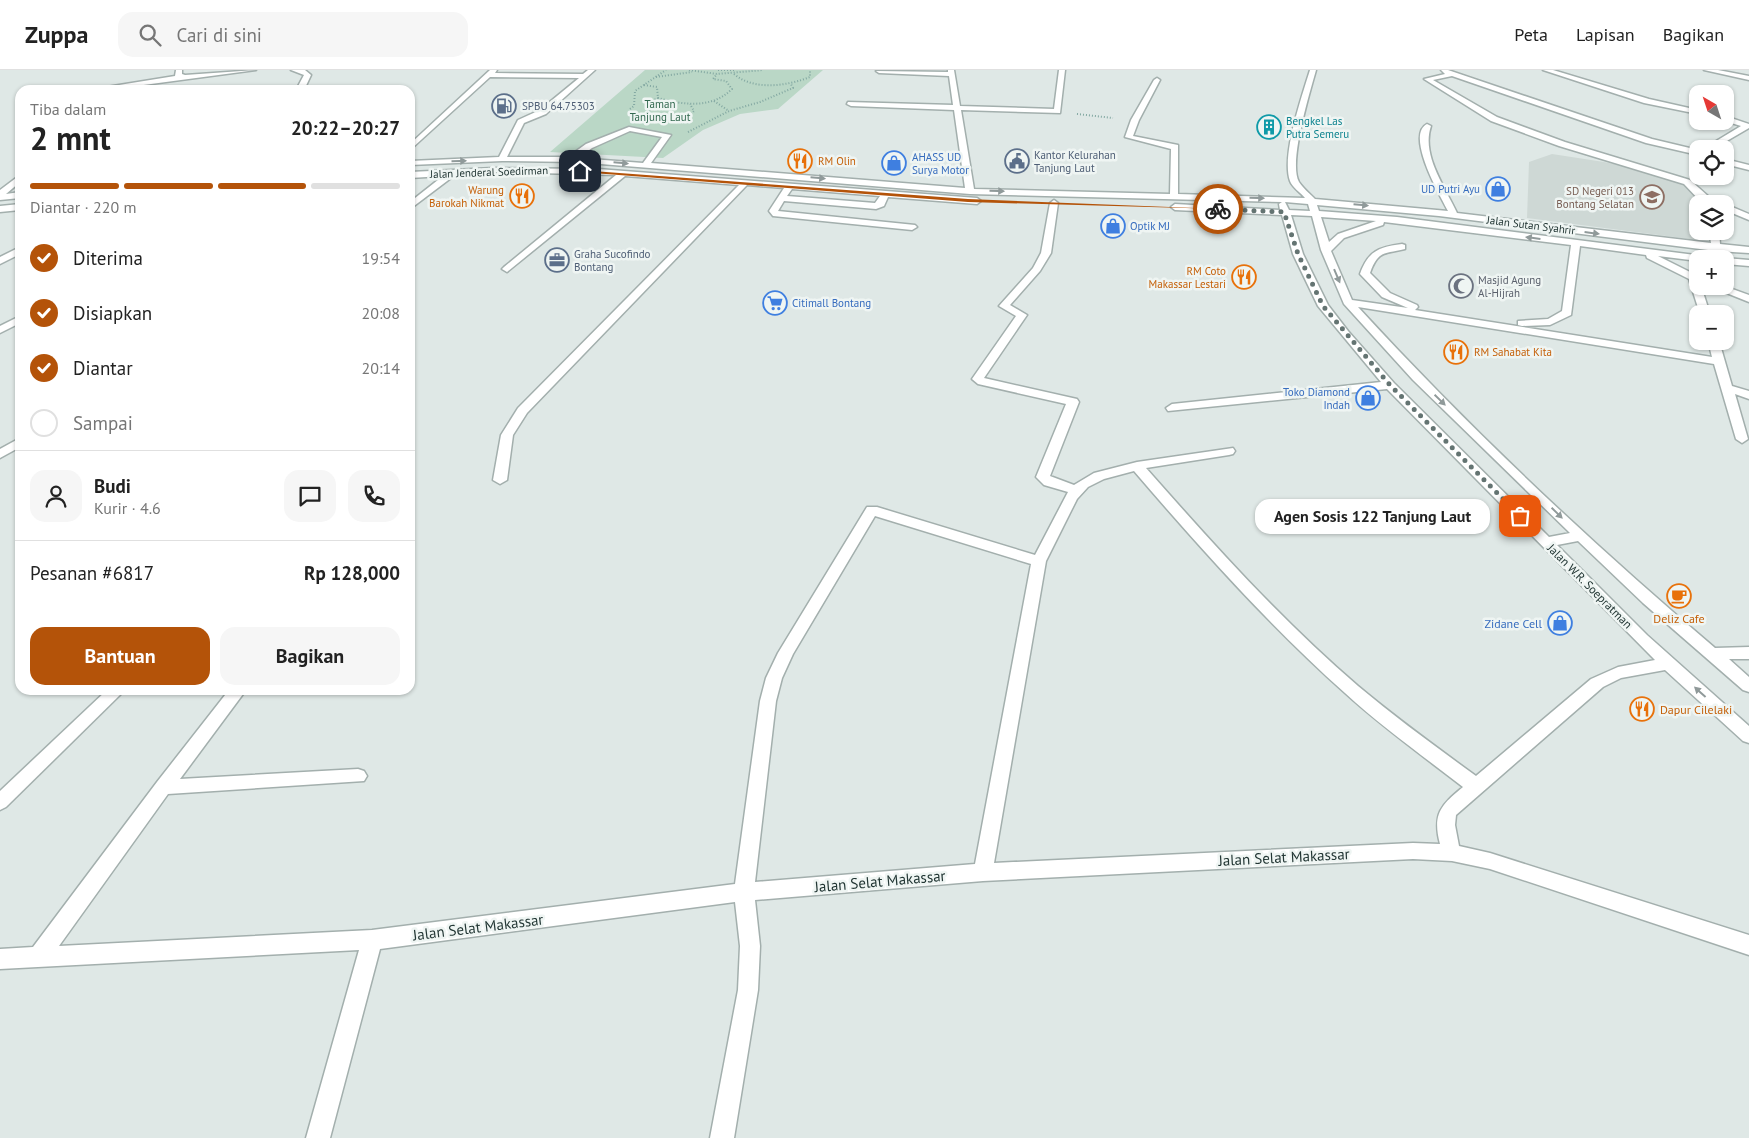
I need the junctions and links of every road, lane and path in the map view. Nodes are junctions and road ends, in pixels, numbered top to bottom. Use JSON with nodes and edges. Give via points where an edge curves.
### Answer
{"nodes":[{"id":1,"x":254,"y":70,"type":"edge"},
{"id":2,"x":294,"y":70,"type":"edge"},
{"id":3,"x":494,"y":70,"type":"edge"},
{"id":4,"x":592,"y":70,"type":"edge"},
{"id":5,"x":666,"y":70,"type":"edge"},
{"id":6,"x":689,"y":70,"type":"edge"},
{"id":7,"x":718,"y":70,"type":"edge"},
{"id":8,"x":735,"y":70,"type":"edge"},
{"id":9,"x":763,"y":70,"type":"edge"},
{"id":10,"x":810,"y":70,"type":"edge"},
{"id":11,"x":1062,"y":70,"type":"edge"},
{"id":12,"x":1313,"y":70,"type":"edge"},
{"id":13,"x":1440,"y":70,"type":"edge"},
{"id":14,"x":1546,"y":70,"type":"edge"},
{"id":15,"x":1707,"y":70,"type":"edge"},
{"id":16,"x":879,"y":71,"type":"edge"},
{"id":17,"x":951,"y":71,"type":"edge"},
{"id":18,"x":695,"y":72,"type":"junction"},
{"id":19,"x":179,"y":74,"type":"edge"},
{"id":20,"x":717,"y":74,"type":"junction"},
{"id":21,"x":734,"y":74,"type":"junction"},
{"id":22,"x":1453,"y":74,"type":"junction"},
{"id":23,"x":487,"y":75,"type":"junction"},
{"id":24,"x":584,"y":76,"type":"junction"},
{"id":25,"x":655,"y":77,"type":"junction"},
{"id":26,"x":1749,"y":78,"type":"edge"},
{"id":27,"x":1157,"y":80,"type":"dead end"},
{"id":28,"x":151,"y":81,"type":"junction"},
{"id":29,"x":791,"y":84,"type":"junction"},
{"id":30,"x":125,"y":85,"type":"edge"},
{"id":31,"x":150,"y":85,"type":"edge"},
{"id":32,"x":303,"y":85,"type":"edge"},
{"id":33,"x":643,"y":85,"type":"junction"},
{"id":34,"x":714,"y":100,"type":"junction"},
{"id":35,"x":850,"y":104,"type":"dead end"},
{"id":36,"x":959,"y":108,"type":"junction"},
{"id":37,"x":1689,"y":110,"type":"edge"},
{"id":38,"x":627,"y":111,"type":"dead end"},
{"id":39,"x":728,"y":111,"type":"junction"},
{"id":40,"x":1057,"y":111,"type":"junction"},
{"id":41,"x":1135,"y":120,"type":"junction"},
{"id":42,"x":1734,"y":121,"type":"edge"},
{"id":43,"x":1428,"y":126,"type":"dead end"},
{"id":44,"x":666,"y":135,"type":"junction"},
{"id":45,"x":1723,"y":140,"type":"edge"},
{"id":46,"x":415,"y":143,"type":"edge"},
{"id":47,"x":1689,"y":152,"type":"edge"},
{"id":48,"x":502,"y":159,"type":"junction"},
{"id":49,"x":570,"y":160,"type":"junction"},
{"id":50,"x":415,"y":163,"type":"edge"},
{"id":51,"x":1734,"y":164,"type":"edge"},
{"id":52,"x":646,"y":165,"type":"junction"},
{"id":53,"x":1749,"y":168,"type":"edge"},
{"id":54,"x":453,"y":172,"type":"junction"},
{"id":55,"x":623,"y":174,"type":"junction"},
{"id":56,"x":415,"y":175,"type":"edge"},
{"id":57,"x":1294,"y":181,"type":"junction"},
{"id":58,"x":15,"y":182,"type":"edge"},
{"id":59,"x":744,"y":184,"type":"junction"},
{"id":60,"x":790,"y":187,"type":"junction"},
{"id":61,"x":970,"y":190,"type":"junction"},
{"id":62,"x":885,"y":194,"type":"junction"},
{"id":63,"x":15,"y":195,"type":"edge"},
{"id":64,"x":1700,"y":195,"type":"edge"},
{"id":65,"x":0,"y":196,"type":"edge"},
{"id":66,"x":1174,"y":197,"type":"junction"},
{"id":67,"x":783,"y":198,"type":"junction"},
{"id":68,"x":987,"y":201,"type":"dead end"},
{"id":69,"x":415,"y":202,"type":"edge"},
{"id":70,"x":1054,"y":203,"type":"dead end"},
{"id":71,"x":1163,"y":206,"type":"dead end"},
{"id":72,"x":1283,"y":206,"type":"junction"},
{"id":73,"x":1314,"y":207,"type":"junction"},
{"id":74,"x":15,"y":208,"type":"edge"},
{"id":75,"x":0,"y":209,"type":"edge"},
{"id":76,"x":1734,"y":211,"type":"edge"},
{"id":77,"x":1454,"y":215,"type":"junction"},
{"id":78,"x":1749,"y":217,"type":"edge"},
{"id":79,"x":1396,"y":220,"type":"junction"},
{"id":80,"x":912,"y":227,"type":"dead end"},
{"id":81,"x":1715,"y":240,"type":"edge"},
{"id":82,"x":1576,"y":244,"type":"junction"},
{"id":83,"x":1402,"y":247,"type":"dead end"},
{"id":84,"x":1716,"y":248,"type":"junction"},
{"id":85,"x":1326,"y":250,"type":"junction"},
{"id":86,"x":1749,"y":250,"type":"edge"},
{"id":87,"x":15,"y":253,"type":"edge"},
{"id":88,"x":1647,"y":254,"type":"junction"},
{"id":89,"x":1689,"y":258,"type":"edge"},
{"id":90,"x":0,"y":261,"type":"edge"},
{"id":91,"x":1734,"y":262,"type":"edge"},
{"id":92,"x":1749,"y":263,"type":"edge"},
{"id":93,"x":507,"y":270,"type":"dead end"},
{"id":94,"x":1689,"y":276,"type":"edge"},
{"id":95,"x":1734,"y":293,"type":"edge"},
{"id":96,"x":1749,"y":299,"type":"edge"},
{"id":97,"x":1348,"y":302,"type":"junction"},
{"id":98,"x":15,"y":322,"type":"edge"},
{"id":99,"x":0,"y":330,"type":"edge"},
{"id":100,"x":1716,"y":350,"type":"edge"},
{"id":101,"x":1720,"y":362,"type":"junction"},
{"id":102,"x":1390,"y":385,"type":"junction"},
{"id":103,"x":1726,"y":388,"type":"junction"},
{"id":104,"x":1749,"y":396,"type":"edge"},
{"id":105,"x":1172,"y":408,"type":"dead end"},
{"id":106,"x":1742,"y":439,"type":"dead end"},
{"id":107,"x":15,"y":445,"type":"edge"},
{"id":108,"x":1230,"y":451,"type":"dead end"},
{"id":109,"x":0,"y":454,"type":"edge"},
{"id":110,"x":1137,"y":466,"type":"junction"},
{"id":111,"x":500,"y":480,"type":"dead end"},
{"id":112,"x":1076,"y":490,"type":"junction"},
{"id":113,"x":1581,"y":536,"type":"junction"},
{"id":114,"x":1546,"y":542,"type":"junction"},
{"id":115,"x":1039,"y":561,"type":"junction"},
{"id":116,"x":1749,"y":653,"type":"edge"},
{"id":117,"x":1713,"y":654,"type":"junction"},
{"id":118,"x":1668,"y":663,"type":"junction"},
{"id":119,"x":1749,"y":686,"type":"edge"},
{"id":120,"x":112,"y":695,"type":"edge"},
{"id":121,"x":234,"y":695,"type":"edge"},
{"id":122,"x":1749,"y":736,"type":"edge"},
{"id":123,"x":358,"y":776,"type":"dead end"},
{"id":124,"x":164,"y":787,"type":"junction"},
{"id":125,"x":1477,"y":787,"type":"junction"},
{"id":126,"x":0,"y":802,"type":"edge"},
{"id":127,"x":1452,"y":853,"type":"junction"},
{"id":128,"x":983,"y":872,"type":"junction"},
{"id":129,"x":744,"y":892,"type":"junction"},
{"id":130,"x":372,"y":940,"type":"junction"},
{"id":131,"x":1749,"y":945,"type":"edge"},
{"id":132,"x":38,"y":958,"type":"junction"},
{"id":133,"x":0,"y":959,"type":"edge"},
{"id":134,"x":318,"y":1138,"type":"edge"},
{"id":135,"x":722,"y":1138,"type":"edge"}],
"edges":[{"from":1,"to":19,"type":"street"},
{"from":2,"to":32,"type":"street","via":[[308,75]]},
{"from":3,"to":23,"type":"street"},
{"from":4,"to":24,"type":"street"},
{"from":5,"to":25,"type":"path"},
{"from":6,"to":18,"type":"path"},
{"from":7,"to":8,"type":"path"},
{"from":9,"to":21,"type":"path"},
{"from":10,"to":29,"type":"path","via":[[810,77]]},
{"from":11,"to":40,"type":"street"},
{"from":12,"to":57,"type":"street","via":[[1300,114],[1292,159]]},
{"from":13,"to":22,"type":"street"},
{"from":14,"to":37,"type":"street","via":[[1647,101]]},
{"from":15,"to":26,"type":"street"},
{"from":16,"to":17,"type":"street"},
{"from":17,"to":36,"type":"street"},
{"from":18,"to":20,"type":"path"},
{"from":18,"to":25,"type":"path"},
{"from":19,"to":28,"type":"street"},
{"from":20,"to":21,"type":"path"},
{"from":20,"to":34,"type":"path","via":[[713,78],[726,81],[732,88],[727,96]]},
{"from":21,"to":29,"type":"path","via":[[738,79],[749,82]]},
{"from":22,"to":47,"type":"street"},
{"from":22,"to":64,"type":"street","via":[[1427,79],[1494,119],[1562,144],[1671,176],[1692,185]]},
{"from":23,"to":24,"type":"street"},
{"from":23,"to":46,"type":"street"},
{"from":24,"to":48,"type":"street","via":[[543,112],[522,122]]},
{"from":25,"to":33,"type":"path"},
{"from":27,"to":41,"type":"street"},
{"from":28,"to":30,"type":"street"},
{"from":28,"to":31,"type":"street"},
{"from":29,"to":39,"type":"path","via":[[793,88],[782,93]]},
{"from":33,"to":34,"type":"path","via":[[657,87],[658,98],[674,103]]},
{"from":33,"to":38,"type":"path","via":[[635,91],[634,106]]},
{"from":34,"to":39,"type":"path"},
{"from":35,"to":36,"type":"street"},
{"from":36,"to":40,"type":"street"},
{"from":36,"to":61,"type":"street"},
{"from":39,"to":44,"type":"path","via":[[679,136]]},
{"from":40,"to":41,"type":"path"},
{"from":41,"to":66,"type":"street","via":[[1129,138],[1167,144],[1176,149]]},
{"from":42,"to":45,"type":"street","via":[[1747,126]]},
{"from":43,"to":77,"type":"street","via":[[1423,137],[1428,159]]},
{"from":44,"to":49,"type":"street","via":[[629,129],[589,146]]},
{"from":44,"to":52,"type":"street"},
{"from":48,"to":49,"type":"street","name":"Jalan Jenderal Soedirman"},
{"from":50,"to":48,"type":"street","name":"Jalan Jenderal Soedirman","one_way":true},
{"from":49,"to":52,"type":"street","name":"Jalan Jenderal Soedirman","one_way":true},
{"from":51,"to":53,"type":"street"},
{"from":52,"to":61,"type":"street","name":"Jalan Jenderal Soedirman","one_way":true},
{"from":54,"to":55,"type":"street","name":"Jalan Jenderal Soedirman","via":[[546,170]]},
{"from":54,"to":56,"type":"street","name":"Jalan Jenderal Soedirman"},
{"from":54,"to":69,"type":"street"},
{"from":55,"to":59,"type":"street","name":"Jalan Jenderal Soedirman"},
{"from":55,"to":93,"type":"street"},
{"from":57,"to":72,"type":"street"},
{"from":57,"to":73,"type":"street"},
{"from":58,"to":65,"type":"street"},
{"from":59,"to":60,"type":"street","name":"Jalan Jenderal Soedirman"},
{"from":59,"to":111,"type":"street","via":[[522,411],[507,435]]},
{"from":60,"to":62,"type":"street","name":"Jalan Jenderal Soedirman"},
{"from":60,"to":67,"type":"street"},
{"from":61,"to":66,"type":"street","name":"Jalan Jenderal Soedirman","one_way":true},
{"from":62,"to":67,"type":"street","via":[[881,204],[876,206]]},
{"from":62,"to":68,"type":"street","name":"Jalan Jenderal Soedirman"},
{"from":63,"to":65,"type":"street"},
{"from":66,"to":72,"type":"street","name":"Jalan Jenderal Soedirman","one_way":true},
{"from":67,"to":80,"type":"street","via":[[774,211],[776,214]]},
{"from":70,"to":112,"type":"street","via":[[1046,253],[1004,306],[1022,315],[978,379],[1074,402],[1043,477]]},
{"from":71,"to":72,"type":"street","name":"Jalan Jenderal Soedirman"},
{"from":72,"to":73,"type":"street","name":"Jalan Jenderal Soedirman"},
{"from":72,"to":73,"type":"street","name":"Jalan Jenderal Soedirman"},
{"from":72,"to":102,"type":"street","name":"Jalan W.R. Soepratman","via":[[1298,254],[1323,306]]},
{"from":73,"to":77,"type":"street","name":"Jalan Sutan Syahrir","one_way":true},
{"from":73,"to":79,"type":"street","name":"Jalan Sutan Syahrir"},
{"from":73,"to":85,"type":"street"},
{"from":74,"to":75,"type":"street"},
{"from":76,"to":78,"type":"street"},
{"from":77,"to":84,"type":"street","name":"Jalan Sutan Syahrir","one_way":true},
{"from":82,"to":79,"type":"street","name":"Jalan Sutan Syahrir","one_way":true},
{"from":79,"to":85,"type":"street","via":[[1341,236]]},
{"from":81,"to":84,"type":"street"},
{"from":82,"to":83,"type":"street","via":[[1567,313],[1550,322],[1537,324],[1437,313],[1386,295],[1366,277],[1370,257],[1380,250]]},
{"from":82,"to":88,"type":"street","name":"Jalan Sutan Syahrir"},
{"from":84,"to":86,"type":"street","name":"Jalan Sutan Syahrir"},
{"from":85,"to":97,"type":"street","one_way":true},
{"from":87,"to":90,"type":"street"},
{"from":88,"to":89,"type":"street","name":"Jalan Sutan Syahrir"},
{"from":88,"to":94,"type":"street"},
{"from":91,"to":92,"type":"street"},
{"from":95,"to":96,"type":"street"},
{"from":97,"to":101,"type":"street"},
{"from":97,"to":113,"type":"street","one_way":true,"via":[[1417,378]]},
{"from":98,"to":99,"type":"street"},
{"from":100,"to":101,"type":"street"},
{"from":101,"to":103,"type":"street"},
{"from":102,"to":105,"type":"street"},
{"from":102,"to":114,"type":"street","name":"Jalan W.R. Soepratman"},
{"from":103,"to":104,"type":"street"},
{"from":103,"to":106,"type":"street"},
{"from":107,"to":109,"type":"street"},
{"from":108,"to":110,"type":"street"},
{"from":110,"to":112,"type":"street","via":[[1099,476]]},
{"from":110,"to":125,"type":"street","via":[[1312,654],[1359,696]]},
{"from":112,"to":115,"type":"street"},
{"from":113,"to":114,"type":"street"},
{"from":113,"to":117,"type":"street"},
{"from":114,"to":118,"type":"street","name":"Jalan W.R. Soepratman"},
{"from":115,"to":128,"type":"street"},
{"from":115,"to":129,"type":"street","via":[[872,510],[774,678],[768,701]]},
{"from":116,"to":117,"type":"street"},
{"from":117,"to":119,"type":"street"},
{"from":122,"to":118,"type":"street","name":"Jalan W.R. Soepratman","one_way":true},
{"from":118,"to":125,"type":"street","via":[[1618,673],[1598,683]]},
{"from":120,"to":126,"type":"street"},
{"from":121,"to":124,"type":"street"},
{"from":123,"to":124,"type":"street"},
{"from":124,"to":132,"type":"street"},
{"from":125,"to":127,"type":"street","via":[[1446,816]]},
{"from":127,"to":128,"type":"street","name":"Jalan Selat Makassar","via":[[1413,851]]},
{"from":127,"to":131,"type":"street","name":"Jalan Selat Makassar","via":[[1490,861]]},
{"from":128,"to":129,"type":"street","name":"Jalan Selat Makassar"},
{"from":129,"to":130,"type":"street","name":"Jalan Selat Makassar"},
{"from":129,"to":135,"type":"street","via":[[750,946],[748,990]]},
{"from":130,"to":132,"type":"street","name":"Jalan Selat Makassar"},
{"from":130,"to":134,"type":"street"},
{"from":132,"to":133,"type":"street","name":"Jalan Selat Makassar"}]}
